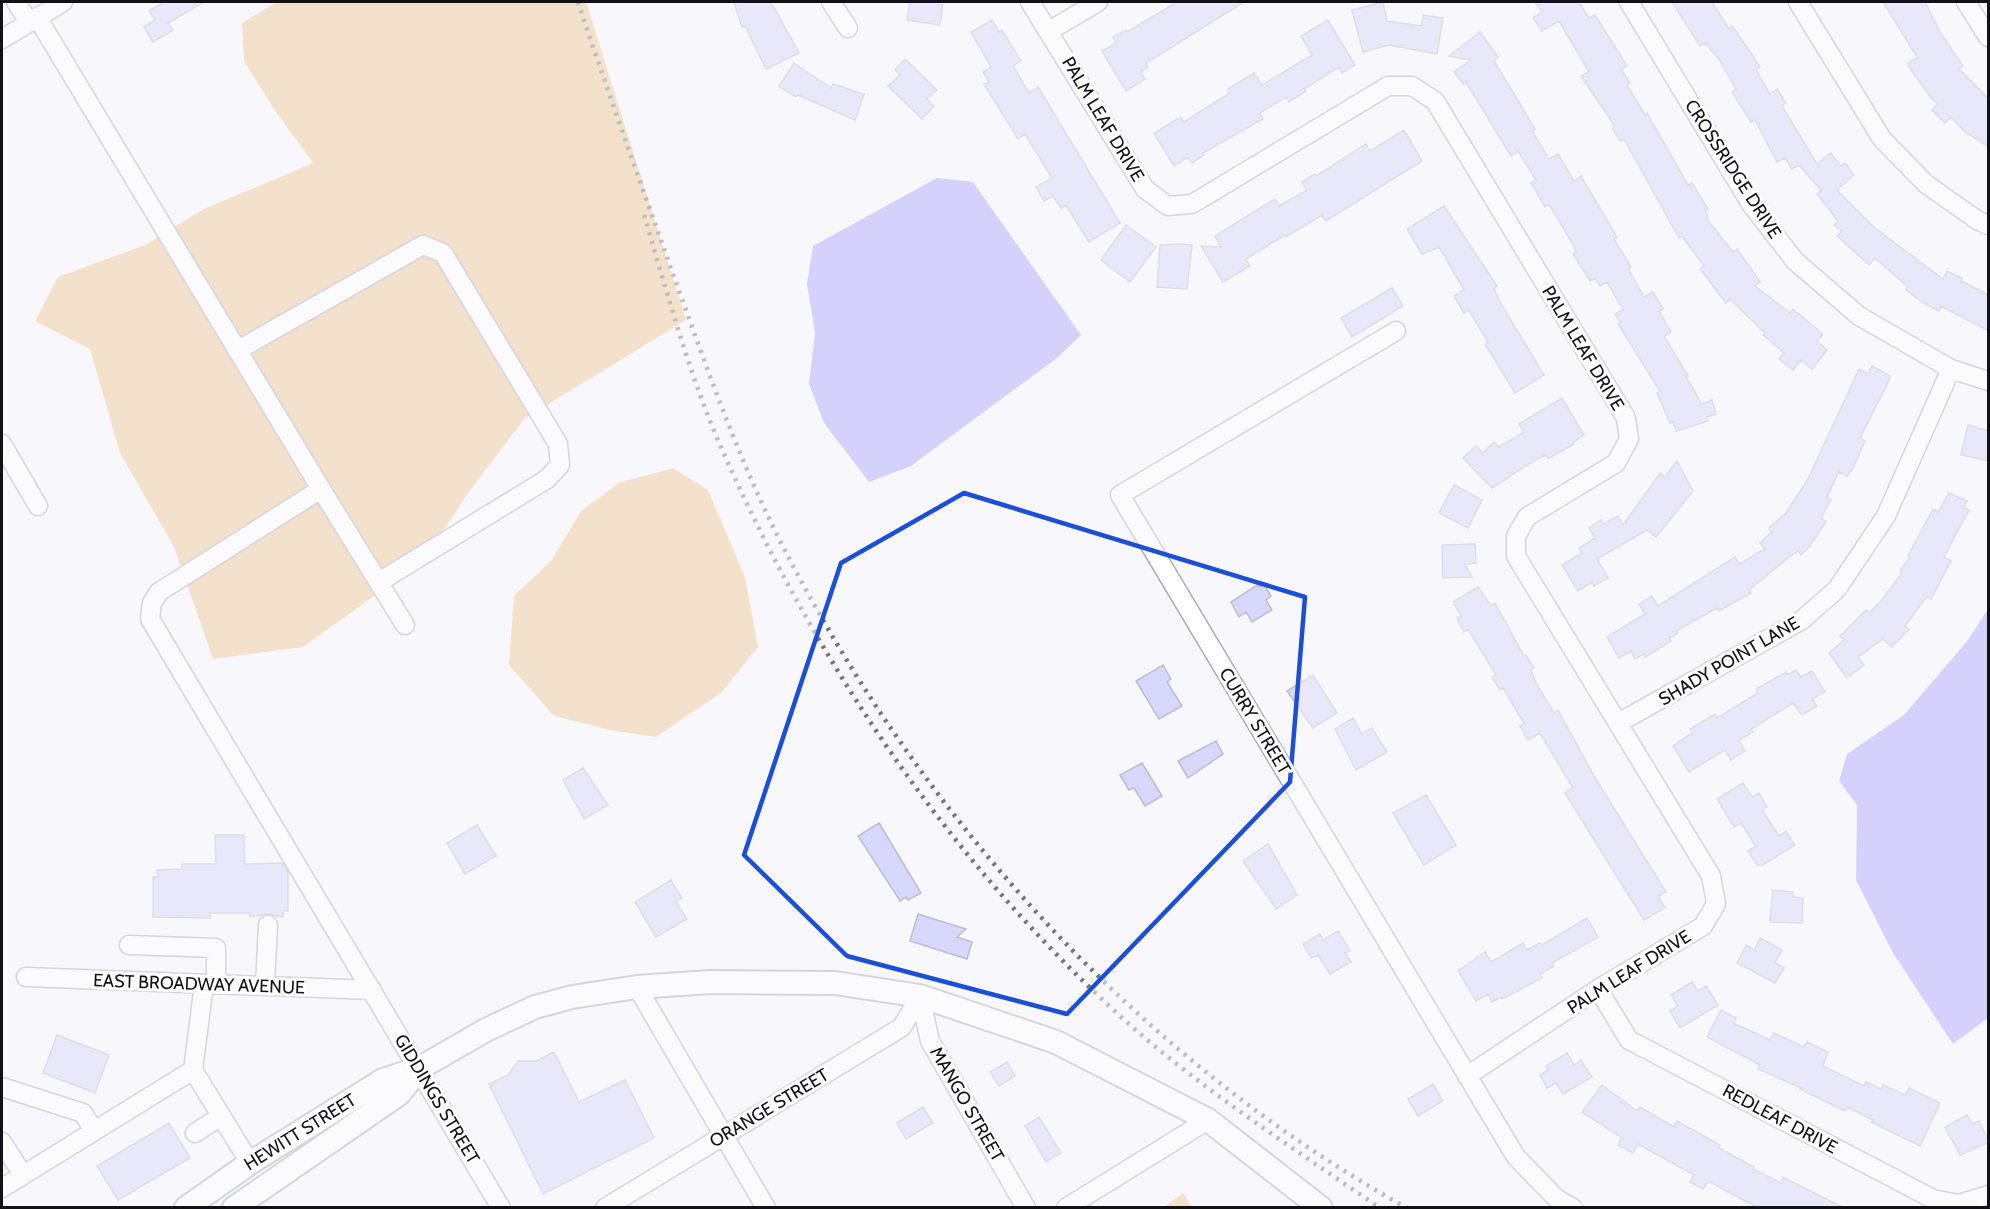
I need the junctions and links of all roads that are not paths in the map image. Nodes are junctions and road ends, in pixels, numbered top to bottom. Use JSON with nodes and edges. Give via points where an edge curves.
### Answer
{"nodes":[{"id":1,"x":16,"y":2,"type":"edge"},
{"id":2,"x":63,"y":2,"type":"edge"},
{"id":3,"x":831,"y":2,"type":"edge"},
{"id":4,"x":1030,"y":2,"type":"edge"},
{"id":5,"x":1098,"y":2,"type":"edge"},
{"id":6,"x":1629,"y":2,"type":"edge"},
{"id":7,"x":1798,"y":2,"type":"edge"},
{"id":8,"x":1966,"y":2,"type":"edge"},
{"id":9,"x":33,"y":19,"type":"junction"},
{"id":10,"x":848,"y":28,"type":"dead end"},
{"id":11,"x":1049,"y":31,"type":"junction"},
{"id":12,"x":1989,"y":37,"type":"edge"},
{"id":13,"x":2,"y":39,"type":"edge"},
{"id":14,"x":1989,"y":225,"type":"edge"},
{"id":15,"x":1396,"y":331,"type":"dead end"},
{"id":16,"x":238,"y":350,"type":"junction"},
{"id":17,"x":1951,"y":369,"type":"junction"},
{"id":18,"x":1989,"y":381,"type":"edge"},
{"id":19,"x":2,"y":444,"type":"edge"},
{"id":20,"x":321,"y":489,"type":"junction"},
{"id":21,"x":38,"y":506,"type":"dead end"},
{"id":22,"x":379,"y":582,"type":"junction"},
{"id":23,"x":405,"y":625,"type":"dead end"},
{"id":24,"x":1618,"y":723,"type":"junction"},
{"id":25,"x":268,"y":925,"type":"dead end"},
{"id":26,"x":129,"y":945,"type":"dead end"},
{"id":27,"x":26,"y":977,"type":"dead end"},
{"id":28,"x":210,"y":984,"type":"junction"},
{"id":29,"x":265,"y":986,"type":"junction"},
{"id":30,"x":637,"y":987,"type":"junction"},
{"id":31,"x":1598,"y":989,"type":"junction"},
{"id":32,"x":372,"y":990,"type":"junction"},
{"id":33,"x":920,"y":996,"type":"junction"},
{"id":34,"x":420,"y":1068,"type":"junction"},
{"id":35,"x":193,"y":1070,"type":"junction"},
{"id":36,"x":1467,"y":1076,"type":"junction"},
{"id":37,"x":2,"y":1087,"type":"edge"},
{"id":38,"x":221,"y":1116,"type":"junction"},
{"id":39,"x":1209,"y":1120,"type":"junction"},
{"id":40,"x":94,"y":1131,"type":"junction"},
{"id":41,"x":195,"y":1132,"type":"dead end"},
{"id":42,"x":723,"y":1137,"type":"junction"},
{"id":43,"x":2,"y":1142,"type":"edge"},
{"id":44,"x":250,"y":1163,"type":"junction"},
{"id":45,"x":23,"y":1175,"type":"junction"},
{"id":46,"x":2,"y":1188,"type":"edge"},
{"id":47,"x":1989,"y":1195,"type":"edge"},
{"id":48,"x":243,"y":1205,"type":"edge"},
{"id":49,"x":186,"y":1208,"type":"edge"},
{"id":50,"x":501,"y":1208,"type":"edge"},
{"id":51,"x":605,"y":1208,"type":"edge"},
{"id":52,"x":766,"y":1208,"type":"edge"},
{"id":53,"x":1026,"y":1208,"type":"edge"},
{"id":54,"x":1066,"y":1208,"type":"edge"},
{"id":55,"x":1321,"y":1208,"type":"edge"},
{"id":56,"x":1573,"y":1208,"type":"edge"}],
"edges":[{"from":1,"to":9,"type":"street"},
{"from":2,"to":9,"type":"street"},
{"from":3,"to":10,"type":"street"},
{"from":4,"to":11,"type":"street","name":"PALM LEAF DRIVE"},
{"from":5,"to":11,"type":"street"},
{"from":6,"to":17,"type":"street","name":"CROSSRIDGE DRIVE","via":[[1751,204],[1795,261],[1859,316]]},
{"from":7,"to":14,"type":"street","via":[[1882,139],[1926,184]]},
{"from":8,"to":12,"type":"street"},
{"from":9,"to":13,"type":"street"},
{"from":9,"to":16,"type":"street"},
{"from":11,"to":24,"type":"street","name":"PALM LEAF DRIVE","via":[[1145,189],[1167,206],[1192,204],[1388,86],[1412,86],[1435,101],[1626,418],[1629,440],[1616,462],[1527,517],[1516,536],[1516,556]]},
{"from":15,"to":36,"type":"street","name":"CURRY STREET","via":[[1120,495]]},
{"from":16,"to":20,"type":"street"},
{"from":16,"to":22,"type":"street","via":[[423,246],[443,254],[449,263],[558,444],[560,465],[547,478]]},
{"from":17,"to":18,"type":"street","name":"CROSSRIDGE DRIVE"},
{"from":17,"to":24,"type":"street","name":"SHADY POINT LANE","via":[[1886,516],[1837,589],[1802,620]]},
{"from":19,"to":21,"type":"street"},
{"from":20,"to":22,"type":"street"},
{"from":20,"to":32,"type":"street","name":"GIDDINGS STREET","via":[[159,592],[152,603],[150,619]]},
{"from":22,"to":23,"type":"street"},
{"from":24,"to":31,"type":"street","name":"PALM LEAF DRIVE","via":[[1711,876],[1716,904],[1703,926]]},
{"from":25,"to":29,"type":"street"},
{"from":26,"to":28,"type":"street","via":[[216,948]]},
{"from":27,"to":28,"type":"street","name":"EAST BROADWAY AVENUE"},
{"from":28,"to":29,"type":"street","name":"EAST BROADWAY AVENUE"},
{"from":28,"to":35,"type":"street"},
{"from":29,"to":32,"type":"street","name":"EAST BROADWAY AVENUE"},
{"from":30,"to":33,"type":"main road","via":[[710,982],[835,983]]},
{"from":30,"to":34,"type":"main road","name":"HEWITT STREET","via":[[535,1007]]},
{"from":30,"to":42,"type":"street"},
{"from":31,"to":36,"type":"street","name":"PALM LEAF DRIVE"},
{"from":31,"to":47,"type":"street","name":"REDLEAF DRIVE","via":[[1629,1040],[1933,1199],[1958,1204]]},
{"from":32,"to":34,"type":"street","name":"GIDDINGS STREET"},
{"from":33,"to":39,"type":"main road","via":[[1056,1042]]},
{"from":33,"to":42,"type":"street","name":"ORANGE STREET","via":[[902,1027]]},
{"from":33,"to":53,"type":"street","name":"MANGO STREET","via":[[930,1041]]},
{"from":34,"to":44,"type":"main road","name":"HEWITT STREET","via":[[383,1080]]},
{"from":34,"to":48,"type":"main road","name":"HEWITT STREET","via":[[399,1094]]},
{"from":34,"to":50,"type":"street","name":"GIDDINGS STREET"},
{"from":35,"to":38,"type":"street"},
{"from":35,"to":40,"type":"street"},
{"from":36,"to":56,"type":"street","name":"CURRY STREET","via":[[1516,1157],[1557,1199]]},
{"from":37,"to":40,"type":"street","via":[[82,1113]]},
{"from":38,"to":41,"type":"street"},
{"from":38,"to":44,"type":"street"},
{"from":39,"to":54,"type":"street"},
{"from":39,"to":55,"type":"main road"},
{"from":40,"to":45,"type":"street"},
{"from":42,"to":51,"type":"street","name":"ORANGE STREET"},
{"from":42,"to":52,"type":"street"},
{"from":43,"to":45,"type":"street"},
{"from":44,"to":49,"type":"main road","name":"HEWITT STREET"},
{"from":45,"to":46,"type":"street"}]}
